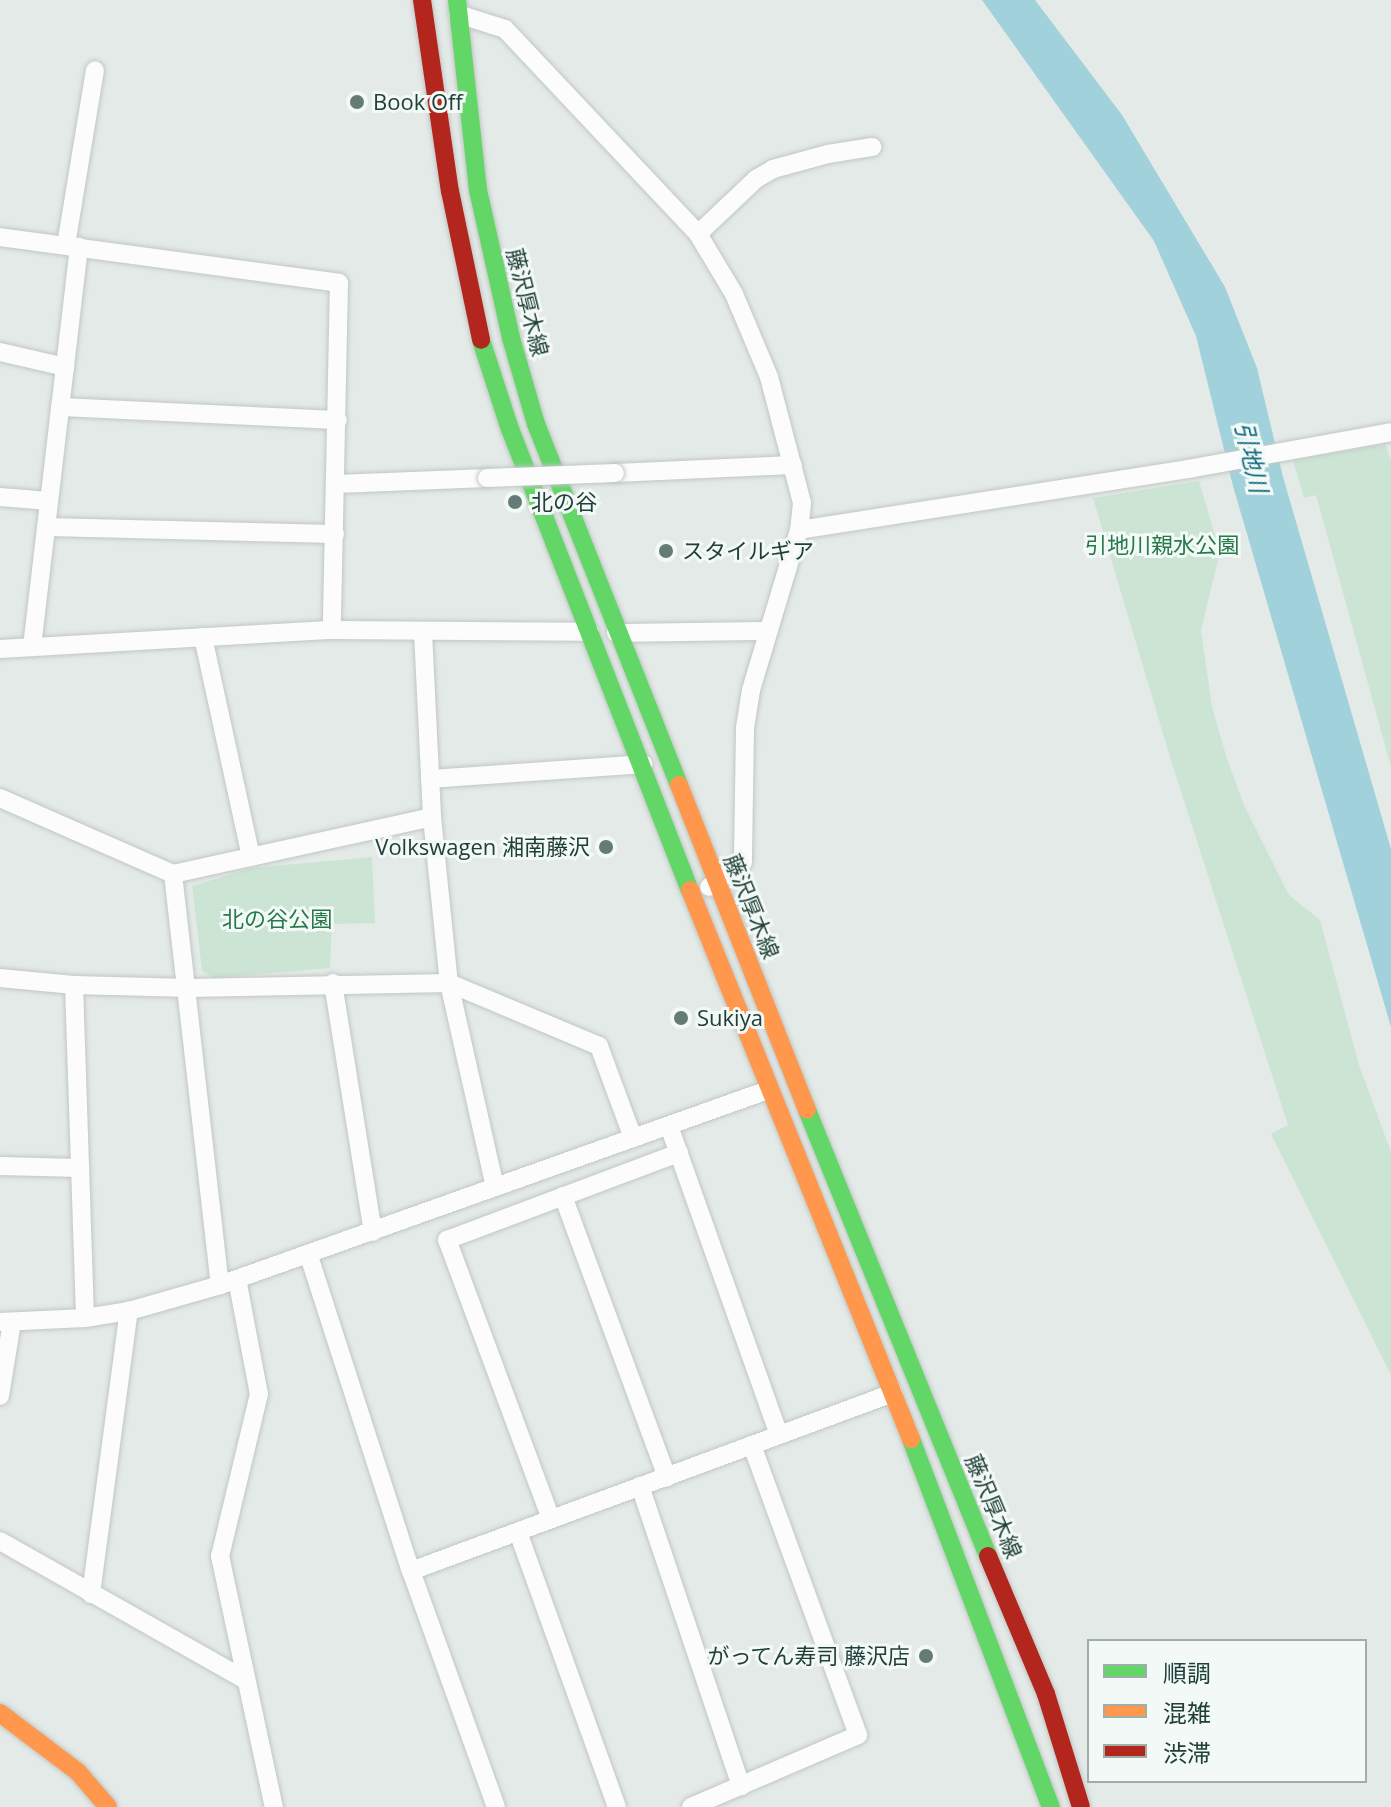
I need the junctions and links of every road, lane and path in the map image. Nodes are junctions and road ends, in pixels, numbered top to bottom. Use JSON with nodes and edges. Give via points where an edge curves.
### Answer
{"nodes":[{"id":1,"x":422,"y":0,"type":"edge"},
{"id":2,"x":457,"y":7,"type":"edge"},
{"id":3,"x":95,"y":70,"type":"dead end"},
{"id":4,"x":872,"y":147,"type":"dead end"},
{"id":5,"x":698,"y":234,"type":"junction"},
{"id":6,"x":0,"y":237,"type":"edge"},
{"id":7,"x":72,"y":246,"type":"junction"},
{"id":8,"x":0,"y":352,"type":"edge"},
{"id":9,"x":65,"y":367,"type":"junction"},
{"id":10,"x":60,"y":407,"type":"junction"},
{"id":11,"x":338,"y":420,"type":"junction"},
{"id":12,"x":1391,"y":432,"type":"edge"},
{"id":13,"x":793,"y":465,"type":"junction"},
{"id":14,"x":337,"y":484,"type":"junction"},
{"id":15,"x":0,"y":497,"type":"edge"},
{"id":16,"x":49,"y":501,"type":"junction"},
{"id":17,"x":46,"y":527,"type":"junction"},
{"id":18,"x":799,"y":530,"type":"junction"},
{"id":19,"x":335,"y":534,"type":"junction"},
{"id":20,"x":332,"y":630,"type":"junction"},
{"id":21,"x":768,"y":631,"type":"junction"},
{"id":22,"x":423,"y":632,"type":"junction"},
{"id":23,"x":590,"y":632,"type":"junction"},
{"id":24,"x":616,"y":633,"type":"junction"},
{"id":25,"x":203,"y":637,"type":"junction"},
{"id":26,"x":32,"y":647,"type":"junction"},
{"id":27,"x":0,"y":649,"type":"edge"},
{"id":28,"x":643,"y":764,"type":"junction"},
{"id":29,"x":430,"y":779,"type":"junction"},
{"id":30,"x":0,"y":798,"type":"edge"},
{"id":31,"x":432,"y":817,"type":"junction"},
{"id":32,"x":251,"y":857,"type":"junction"},
{"id":33,"x":173,"y":874,"type":"junction"},
{"id":34,"x":717,"y":883,"type":"junction"},
{"id":35,"x":692,"y":895,"type":"junction"},
{"id":36,"x":0,"y":978,"type":"edge"},
{"id":37,"x":333,"y":983,"type":"junction"},
{"id":38,"x":449,"y":983,"type":"junction"},
{"id":39,"x":74,"y":985,"type":"junction"},
{"id":40,"x":189,"y":988,"type":"junction"},
{"id":41,"x":768,"y":1090,"type":"junction"},
{"id":42,"x":669,"y":1126,"type":"junction"},
{"id":43,"x":633,"y":1138,"type":"junction"},
{"id":44,"x":679,"y":1153,"type":"junction"},
{"id":45,"x":0,"y":1166,"type":"edge"},
{"id":46,"x":80,"y":1168,"type":"junction"},
{"id":47,"x":495,"y":1187,"type":"junction"},
{"id":48,"x":563,"y":1196,"type":"junction"},
{"id":49,"x":373,"y":1232,"type":"junction"},
{"id":50,"x":309,"y":1256,"type":"junction"},
{"id":51,"x":228,"y":1282,"type":"junction"},
{"id":52,"x":129,"y":1311,"type":"junction"},
{"id":53,"x":85,"y":1318,"type":"junction"},
{"id":54,"x":6,"y":1322,"type":"edge"},
{"id":55,"x":893,"y":1393,"type":"junction"},
{"id":56,"x":0,"y":1396,"type":"edge"},
{"id":57,"x":779,"y":1435,"type":"junction"},
{"id":58,"x":752,"y":1445,"type":"junction"},
{"id":59,"x":667,"y":1477,"type":"junction"},
{"id":60,"x":640,"y":1486,"type":"junction"},
{"id":61,"x":551,"y":1519,"type":"junction"},
{"id":62,"x":518,"y":1532,"type":"junction"},
{"id":63,"x":0,"y":1541,"type":"edge"},
{"id":64,"x":411,"y":1571,"type":"junction"},
{"id":65,"x":91,"y":1594,"type":"junction"},
{"id":66,"x":244,"y":1679,"type":"junction"},
{"id":67,"x":0,"y":1713,"type":"edge"},
{"id":68,"x":741,"y":1786,"type":"junction"},
{"id":69,"x":1080,"y":1802,"type":"edge"},
{"id":70,"x":701,"y":1805,"type":"edge"},
{"id":71,"x":108,"y":1807,"type":"edge"},
{"id":72,"x":274,"y":1807,"type":"edge"},
{"id":73,"x":496,"y":1807,"type":"edge"},
{"id":74,"x":617,"y":1807,"type":"edge"},
{"id":75,"x":1052,"y":1807,"type":"edge"}],
"edges":[{"from":1,"to":23,"type":"main road","via":[[450,191],[482,347]]},
{"from":2,"to":5,"type":"street","via":[[505,29]]},
{"from":2,"to":24,"type":"main road","name":"藤沢厚木線","via":[[478,190],[511,338],[536,424]]},
{"from":3,"to":7,"type":"street"},
{"from":4,"to":5,"type":"street","via":[[773,169]]},
{"from":5,"to":13,"type":"street","via":[[748,325],[769,377]]},
{"from":6,"to":7,"type":"street"},
{"from":7,"to":9,"type":"street"},
{"from":7,"to":11,"type":"street","via":[[339,283]]},
{"from":8,"to":9,"type":"street"},
{"from":9,"to":10,"type":"street"},
{"from":10,"to":11,"type":"street"},
{"from":10,"to":16,"type":"street"},
{"from":11,"to":14,"type":"street"},
{"from":12,"to":18,"type":"street"},
{"from":13,"to":14,"type":"street","bridge":true},
{"from":13,"to":18,"type":"street","via":[[802,503]]},
{"from":14,"to":19,"type":"street"},
{"from":15,"to":16,"type":"street"},
{"from":16,"to":17,"type":"street"},
{"from":17,"to":19,"type":"street"},
{"from":17,"to":26,"type":"street"},
{"from":18,"to":21,"type":"street"},
{"from":19,"to":20,"type":"street"},
{"from":20,"to":22,"type":"street"},
{"from":20,"to":25,"type":"street"},
{"from":21,"to":24,"type":"street"},
{"from":21,"to":34,"type":"street","via":[[745,729],[743,862]]},
{"from":22,"to":23,"type":"street"},
{"from":22,"to":29,"type":"street"},
{"from":23,"to":28,"type":"main road"},
{"from":24,"to":34,"type":"main road","name":"藤沢厚木線"},
{"from":25,"to":26,"type":"street"},
{"from":25,"to":32,"type":"street"},
{"from":26,"to":27,"type":"street"},
{"from":28,"to":29,"type":"street"},
{"from":28,"to":35,"type":"main road"},
{"from":29,"to":31,"type":"street"},
{"from":30,"to":33,"type":"street"},
{"from":31,"to":32,"type":"street"},
{"from":31,"to":38,"type":"street"},
{"from":32,"to":33,"type":"street"},
{"from":33,"to":40,"type":"street"},
{"from":34,"to":35,"type":"street"},
{"from":34,"to":69,"type":"main road","name":"藤沢厚木線","via":[[887,1313],[1046,1694]]},
{"from":35,"to":41,"type":"main road"},
{"from":36,"to":39,"type":"street"},
{"from":37,"to":38,"type":"street"},
{"from":37,"to":40,"type":"street"},
{"from":37,"to":49,"type":"street"},
{"from":38,"to":43,"type":"street","via":[[599,1046]]},
{"from":38,"to":47,"type":"street"},
{"from":39,"to":40,"type":"street"},
{"from":39,"to":46,"type":"street"},
{"from":40,"to":51,"type":"street"},
{"from":41,"to":42,"type":"street"},
{"from":41,"to":55,"type":"main road"},
{"from":42,"to":43,"type":"street"},
{"from":42,"to":44,"type":"street"},
{"from":43,"to":47,"type":"street"},
{"from":44,"to":48,"type":"street"},
{"from":44,"to":57,"type":"street"},
{"from":45,"to":46,"type":"street"},
{"from":46,"to":53,"type":"street"},
{"from":47,"to":49,"type":"street"},
{"from":48,"to":59,"type":"street"},
{"from":48,"to":61,"type":"street","via":[[447,1240]]},
{"from":49,"to":50,"type":"street"},
{"from":50,"to":51,"type":"street"},
{"from":50,"to":64,"type":"street"},
{"from":51,"to":52,"type":"street"},
{"from":51,"to":66,"type":"street","via":[[259,1394],[220,1556]]},
{"from":52,"to":53,"type":"street"},
{"from":52,"to":65,"type":"street"},
{"from":53,"to":54,"type":"street"},
{"from":54,"to":56,"type":"street"},
{"from":55,"to":57,"type":"street"},
{"from":55,"to":75,"type":"main road"},
{"from":57,"to":58,"type":"street"},
{"from":58,"to":59,"type":"street"},
{"from":58,"to":68,"type":"street","via":[[858,1735]]},
{"from":59,"to":60,"type":"street"},
{"from":60,"to":61,"type":"street"},
{"from":60,"to":68,"type":"street"},
{"from":61,"to":62,"type":"street"},
{"from":62,"to":64,"type":"street"},
{"from":62,"to":74,"type":"street"},
{"from":63,"to":65,"type":"street"},
{"from":64,"to":73,"type":"street"},
{"from":65,"to":66,"type":"street"},
{"from":66,"to":72,"type":"street"},
{"from":67,"to":71,"type":"main road","via":[[78,1772]]},
{"from":68,"to":70,"type":"street"},
{"from":69,"to":75,"type":"main road"}]}
